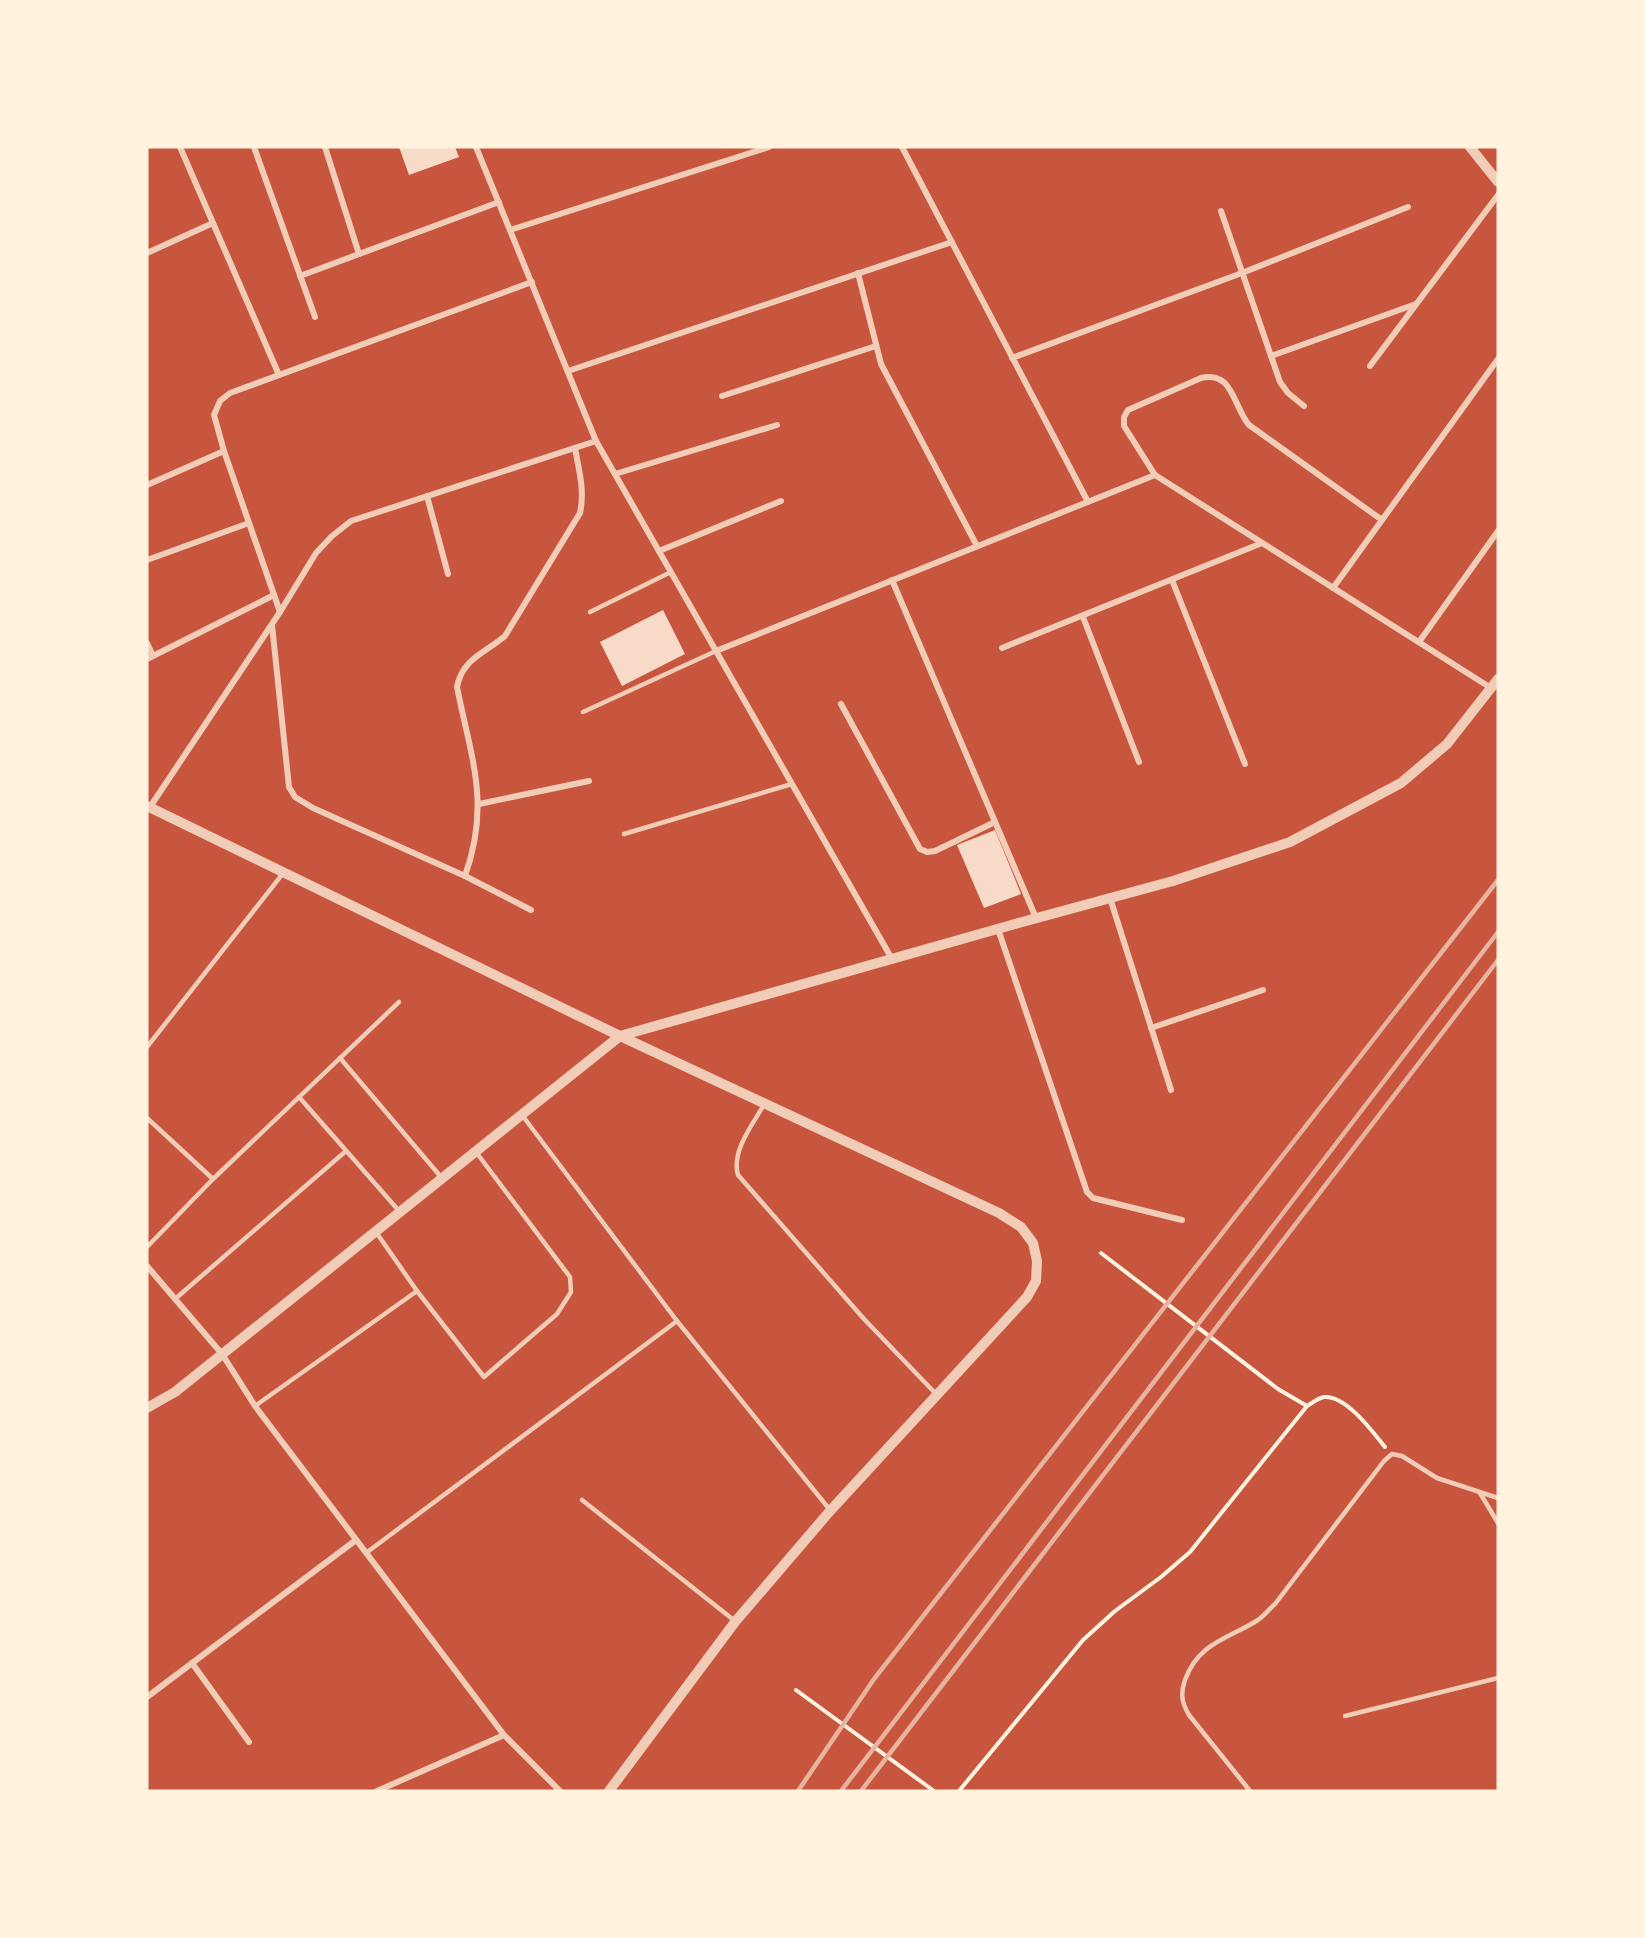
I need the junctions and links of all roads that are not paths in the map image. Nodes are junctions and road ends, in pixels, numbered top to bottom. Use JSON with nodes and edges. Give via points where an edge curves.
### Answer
{"nodes":[{"id":1,"x":180,"y":147,"type":"edge"},
{"id":2,"x":254,"y":147,"type":"edge"},
{"id":3,"x":325,"y":147,"type":"edge"},
{"id":4,"x":477,"y":147,"type":"edge"},
{"id":5,"x":769,"y":147,"type":"edge"},
{"id":6,"x":902,"y":147,"type":"edge"},
{"id":7,"x":1470,"y":147,"type":"edge"},
{"id":8,"x":1498,"y":182,"type":"edge"},
{"id":9,"x":1498,"y":195,"type":"edge"},
{"id":10,"x":499,"y":202,"type":"junction"},
{"id":11,"x":1408,"y":207,"type":"dead end"},
{"id":12,"x":1221,"y":211,"type":"dead end"},
{"id":13,"x":213,"y":223,"type":"junction"},
{"id":14,"x":510,"y":230,"type":"junction"},
{"id":15,"x":952,"y":242,"type":"junction"},
{"id":16,"x":147,"y":253,"type":"edge"},
{"id":17,"x":359,"y":254,"type":"junction"},
{"id":18,"x":858,"y":273,"type":"junction"},
{"id":19,"x":1242,"y":273,"type":"junction"},
{"id":20,"x":300,"y":276,"type":"junction"},
{"id":21,"x":532,"y":282,"type":"junction"},
{"id":22,"x":1416,"y":304,"type":"junction"},
{"id":23,"x":315,"y":317,"type":"dead end"},
{"id":24,"x":876,"y":346,"type":"junction"},
{"id":25,"x":1271,"y":356,"type":"junction"},
{"id":26,"x":1012,"y":358,"type":"junction"},
{"id":27,"x":1498,"y":359,"type":"edge"},
{"id":28,"x":1370,"y":366,"type":"dead end"},
{"id":29,"x":568,"y":371,"type":"junction"},
{"id":30,"x":279,"y":375,"type":"junction"},
{"id":31,"x":722,"y":396,"type":"dead end"},
{"id":32,"x":1304,"y":406,"type":"dead end"},
{"id":33,"x":777,"y":425,"type":"dead end"},
{"id":34,"x":596,"y":441,"type":"junction"},
{"id":35,"x":575,"y":448,"type":"junction"},
{"id":36,"x":224,"y":451,"type":"junction"},
{"id":37,"x":615,"y":474,"type":"junction"},
{"id":38,"x":1155,"y":475,"type":"junction"},
{"id":39,"x":147,"y":485,"type":"edge"},
{"id":40,"x":427,"y":496,"type":"junction"},
{"id":41,"x":781,"y":501,"type":"dead end"},
{"id":42,"x":1088,"y":502,"type":"junction"},
{"id":43,"x":1382,"y":520,"type":"junction"},
{"id":44,"x":249,"y":523,"type":"junction"},
{"id":45,"x":1498,"y":531,"type":"edge"},
{"id":46,"x":1262,"y":543,"type":"junction"},
{"id":47,"x":977,"y":546,"type":"junction"},
{"id":48,"x":659,"y":551,"type":"junction"},
{"id":49,"x":147,"y":560,"type":"edge"},
{"id":50,"x":671,"y":572,"type":"junction"},
{"id":51,"x":448,"y":574,"type":"dead end"},
{"id":52,"x":892,"y":580,"type":"junction"},
{"id":53,"x":1172,"y":580,"type":"junction"},
{"id":54,"x":1333,"y":588,"type":"junction"},
{"id":55,"x":274,"y":595,"type":"junction"},
{"id":56,"x":280,"y":612,"type":"junction"},
{"id":57,"x":590,"y":612,"type":"dead end"},
{"id":58,"x":1083,"y":616,"type":"junction"},
{"id":59,"x":272,"y":624,"type":"junction"},
{"id":60,"x":1419,"y":642,"type":"junction"},
{"id":61,"x":147,"y":643,"type":"edge"},
{"id":62,"x":1002,"y":648,"type":"dead end"},
{"id":63,"x":716,"y":651,"type":"junction"},
{"id":64,"x":150,"y":657,"type":"edge"},
{"id":65,"x":1495,"y":684,"type":"edge"},
{"id":66,"x":842,"y":704,"type":"dead end"},
{"id":67,"x":583,"y":712,"type":"dead end"},
{"id":68,"x":1139,"y":762,"type":"dead end"},
{"id":69,"x":1245,"y":764,"type":"dead end"},
{"id":70,"x":590,"y":781,"type":"dead end"},
{"id":71,"x":792,"y":784,"type":"junction"},
{"id":72,"x":479,"y":804,"type":"junction"},
{"id":73,"x":149,"y":807,"type":"edge"},
{"id":74,"x":994,"y":822,"type":"junction"},
{"id":75,"x":624,"y":834,"type":"dead end"},
{"id":76,"x":284,"y":872,"type":"junction"},
{"id":77,"x":465,"y":876,"type":"junction"},
{"id":78,"x":1110,"y":898,"type":"junction"},
{"id":79,"x":531,"y":910,"type":"dead end"},
{"id":80,"x":1035,"y":918,"type":"junction"},
{"id":81,"x":998,"y":928,"type":"junction"},
{"id":82,"x":892,"y":959,"type":"junction"},
{"id":83,"x":1263,"y":990,"type":"dead end"},
{"id":84,"x":399,"y":1002,"type":"dead end"},
{"id":85,"x":1151,"y":1028,"type":"junction"},
{"id":86,"x":620,"y":1036,"type":"junction"},
{"id":87,"x":147,"y":1047,"type":"edge"},
{"id":88,"x":340,"y":1058,"type":"junction"},
{"id":89,"x":1171,"y":1090,"type":"dead end"},
{"id":90,"x":299,"y":1097,"type":"junction"},
{"id":91,"x":765,"y":1103,"type":"junction"},
{"id":92,"x":522,"y":1115,"type":"junction"},
{"id":93,"x":147,"y":1118,"type":"edge"},
{"id":94,"x":346,"y":1151,"type":"junction"},
{"id":95,"x":476,"y":1152,"type":"junction"},
{"id":96,"x":213,"y":1179,"type":"junction"},
{"id":97,"x":442,"y":1179,"type":"junction"},
{"id":98,"x":400,"y":1212,"type":"junction"},
{"id":99,"x":1182,"y":1220,"type":"dead end"},
{"id":100,"x":375,"y":1232,"type":"junction"},
{"id":101,"x":147,"y":1247,"type":"edge"},
{"id":102,"x":147,"y":1266,"type":"edge"},
{"id":103,"x":417,"y":1291,"type":"junction"},
{"id":104,"x":175,"y":1299,"type":"junction"},
{"id":105,"x":677,"y":1321,"type":"junction"},
{"id":106,"x":222,"y":1354,"type":"junction"},
{"id":107,"x":937,"y":1395,"type":"junction"},
{"id":108,"x":255,"y":1406,"type":"junction"},
{"id":109,"x":147,"y":1408,"type":"edge"},
{"id":110,"x":1480,"y":1493,"type":"junction"},
{"id":111,"x":1498,"y":1498,"type":"edge"},
{"id":112,"x":582,"y":1500,"type":"dead end"},
{"id":113,"x":830,"y":1511,"type":"junction"},
{"id":114,"x":1498,"y":1523,"type":"edge"},
{"id":115,"x":356,"y":1540,"type":"junction"},
{"id":116,"x":366,"y":1553,"type":"junction"},
{"id":117,"x":735,"y":1622,"type":"junction"},
{"id":118,"x":192,"y":1663,"type":"junction"},
{"id":119,"x":1498,"y":1678,"type":"edge"},
{"id":120,"x":147,"y":1697,"type":"edge"},
{"id":121,"x":1345,"y":1716,"type":"dead end"},
{"id":122,"x":504,"y":1735,"type":"junction"},
{"id":123,"x":249,"y":1742,"type":"dead end"},
{"id":124,"x":377,"y":1791,"type":"edge"},
{"id":125,"x":560,"y":1791,"type":"edge"},
{"id":126,"x":609,"y":1791,"type":"edge"},
{"id":127,"x":1250,"y":1791,"type":"edge"}],
"edges":[{"from":1,"to":13,"type":"street"},
{"from":2,"to":20,"type":"street"},
{"from":3,"to":17,"type":"street"},
{"from":4,"to":10,"type":"street"},
{"from":5,"to":14,"type":"street"},
{"from":6,"to":15,"type":"street"},
{"from":7,"to":8,"type":"street"},
{"from":9,"to":22,"type":"street"},
{"from":10,"to":14,"type":"street"},
{"from":10,"to":17,"type":"street"},
{"from":11,"to":19,"type":"street"},
{"from":12,"to":19,"type":"street"},
{"from":13,"to":16,"type":"street"},
{"from":13,"to":30,"type":"street"},
{"from":14,"to":21,"type":"street"},
{"from":15,"to":18,"type":"street"},
{"from":15,"to":26,"type":"street"},
{"from":17,"to":20,"type":"street"},
{"from":18,"to":24,"type":"street"},
{"from":18,"to":29,"type":"street"},
{"from":19,"to":25,"type":"street"},
{"from":19,"to":26,"type":"street"},
{"from":20,"to":23,"type":"street"},
{"from":21,"to":29,"type":"street"},
{"from":21,"to":30,"type":"street"},
{"from":22,"to":25,"type":"street"},
{"from":22,"to":28,"type":"street"},
{"from":24,"to":31,"type":"street"},
{"from":24,"to":47,"type":"street","via":[[881,364]]},
{"from":25,"to":32,"type":"street","via":[[1280,382]]},
{"from":26,"to":42,"type":"street"},
{"from":27,"to":43,"type":"street"},
{"from":29,"to":34,"type":"street"},
{"from":30,"to":36,"type":"street","via":[[219,401],[214,415]]},
{"from":33,"to":37,"type":"street"},
{"from":34,"to":35,"type":"street"},
{"from":34,"to":37,"type":"street"},
{"from":35,"to":40,"type":"street"},
{"from":35,"to":72,"type":"street","via":[[583,486],[580,513],[505,636],[470,661],[460,674],[457,687]]},
{"from":36,"to":39,"type":"street"},
{"from":36,"to":44,"type":"street"},
{"from":37,"to":48,"type":"street"},
{"from":38,"to":42,"type":"street"},
{"from":38,"to":43,"type":"street","via":[[1124,426],[1128,410],[1212,376],[1224,381],[1249,425]]},
{"from":38,"to":46,"type":"street"},
{"from":40,"to":51,"type":"street"},
{"from":40,"to":56,"type":"street","via":[[351,521],[316,553]]},
{"from":41,"to":48,"type":"street"},
{"from":42,"to":47,"type":"street"},
{"from":43,"to":54,"type":"street"},
{"from":44,"to":49,"type":"street"},
{"from":44,"to":55,"type":"street"},
{"from":45,"to":60,"type":"street"},
{"from":46,"to":53,"type":"street"},
{"from":46,"to":54,"type":"street"},
{"from":47,"to":52,"type":"street"},
{"from":48,"to":50,"type":"street"},
{"from":50,"to":57,"type":"lane"},
{"from":50,"to":63,"type":"street"},
{"from":52,"to":63,"type":"street"},
{"from":52,"to":74,"type":"street"},
{"from":53,"to":58,"type":"street"},
{"from":53,"to":69,"type":"street"},
{"from":54,"to":60,"type":"street"},
{"from":55,"to":56,"type":"street"},
{"from":55,"to":64,"type":"street"},
{"from":56,"to":59,"type":"street"},
{"from":58,"to":62,"type":"street"},
{"from":58,"to":68,"type":"street"},
{"from":59,"to":73,"type":"street"},
{"from":59,"to":77,"type":"street","via":[[289,787],[295,797]]},
{"from":60,"to":65,"type":"street"},
{"from":61,"to":64,"type":"street"},
{"from":63,"to":67,"type":"lane"},
{"from":63,"to":71,"type":"street"},
{"from":65,"to":78,"type":"street","via":[[1447,744],[1401,783],[1290,842]]},
{"from":66,"to":74,"type":"street","via":[[921,849],[935,851]]},
{"from":70,"to":72,"type":"street"},
{"from":71,"to":75,"type":"lane"},
{"from":71,"to":82,"type":"street"},
{"from":72,"to":77,"type":"street","via":[[474,851]]},
{"from":73,"to":76,"type":"street"},
{"from":74,"to":80,"type":"street"},
{"from":76,"to":86,"type":"street"},
{"from":76,"to":87,"type":"lane"},
{"from":77,"to":79,"type":"street"},
{"from":78,"to":80,"type":"street"},
{"from":78,"to":85,"type":"street"},
{"from":80,"to":81,"type":"street"},
{"from":81,"to":82,"type":"street"},
{"from":81,"to":99,"type":"street","via":[[1087,1192],[1093,1198]]},
{"from":82,"to":86,"type":"street"},
{"from":83,"to":85,"type":"street"},
{"from":84,"to":88,"type":"lane"},
{"from":85,"to":89,"type":"street"},
{"from":86,"to":91,"type":"street"},
{"from":86,"to":92,"type":"street"},
{"from":88,"to":90,"type":"lane"},
{"from":88,"to":97,"type":"lane"},
{"from":90,"to":94,"type":"lane"},
{"from":90,"to":96,"type":"lane"},
{"from":91,"to":107,"type":"lane","via":[[737,1154],[738,1175],[864,1319]]},
{"from":91,"to":107,"type":"street","via":[[999,1213],[1022,1227],[1033,1243],[1036,1281],[1027,1297]]},
{"from":92,"to":95,"type":"street"},
{"from":92,"to":105,"type":"lane"},
{"from":93,"to":96,"type":"lane"},
{"from":94,"to":98,"type":"lane"},
{"from":94,"to":104,"type":"lane"},
{"from":95,"to":97,"type":"street"},
{"from":95,"to":103,"type":"lane","via":[[570,1277],[571,1292],[557,1314],[484,1377]]},
{"from":96,"to":101,"type":"lane"},
{"from":97,"to":98,"type":"street"},
{"from":98,"to":100,"type":"street"},
{"from":100,"to":103,"type":"lane"},
{"from":100,"to":106,"type":"street"},
{"from":102,"to":104,"type":"street"},
{"from":103,"to":108,"type":"lane"},
{"from":104,"to":106,"type":"street"},
{"from":105,"to":113,"type":"lane"},
{"from":105,"to":116,"type":"lane"},
{"from":106,"to":108,"type":"street"},
{"from":106,"to":109,"type":"street","via":[[175,1392]]},
{"from":107,"to":113,"type":"street"},
{"from":108,"to":115,"type":"street"},
{"from":110,"to":111,"type":"lane"},
{"from":110,"to":114,"type":"lane"},
{"from":110,"to":127,"type":"lane","via":[[1437,1478],[1392,1454],[1275,1604],[1259,1619],[1202,1651],[1189,1667],[1182,1702]]},
{"from":112,"to":117,"type":"lane"},
{"from":113,"to":117,"type":"street"},
{"from":115,"to":116,"type":"street"},
{"from":115,"to":118,"type":"street"},
{"from":116,"to":122,"type":"street"},
{"from":117,"to":126,"type":"street"},
{"from":118,"to":120,"type":"street"},
{"from":118,"to":123,"type":"street"},
{"from":119,"to":121,"type":"lane"},
{"from":122,"to":124,"type":"street"},
{"from":122,"to":125,"type":"street"}]}
